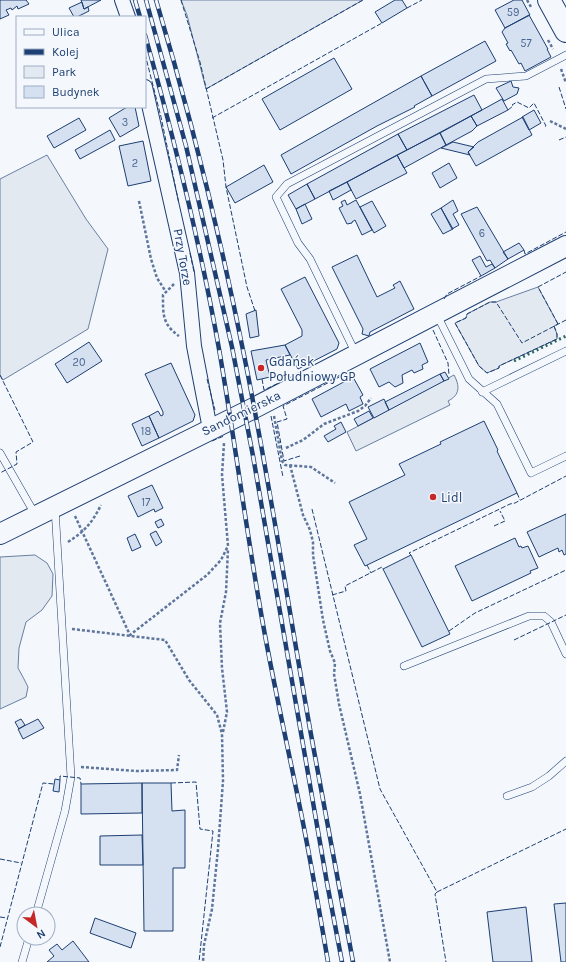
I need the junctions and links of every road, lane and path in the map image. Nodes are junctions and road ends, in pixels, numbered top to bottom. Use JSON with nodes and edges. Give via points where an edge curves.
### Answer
{"nodes":[{"id":1,"x":122,"y":0,"type":"edge"},
{"id":2,"x":527,"y":0,"type":"edge"},
{"id":3,"x":542,"y":7,"type":"edge"},
{"id":4,"x":128,"y":16,"type":"edge"},
{"id":5,"x":557,"y":35,"type":"edge"},
{"id":6,"x":566,"y":55,"type":"edge"},
{"id":7,"x":557,"y":60,"type":"junction"},
{"id":8,"x":566,"y":83,"type":"edge"},
{"id":9,"x":146,"y":91,"type":"edge"},
{"id":10,"x":550,"y":121,"type":"dead end"},
{"id":11,"x":566,"y":129,"type":"edge"},
{"id":12,"x":139,"y":201,"type":"dead end"},
{"id":13,"x":566,"y":246,"type":"edge"},
{"id":14,"x":187,"y":273,"type":"junction"},
{"id":15,"x":166,"y":292,"type":"junction"},
{"id":16,"x":436,"y":313,"type":"junction"},
{"id":17,"x":194,"y":346,"type":"junction"},
{"id":18,"x":566,"y":351,"type":"edge"},
{"id":19,"x":356,"y":354,"type":"junction"},
{"id":20,"x":482,"y":392,"type":"junction"},
{"id":21,"x":371,"y":398,"type":"dead end"},
{"id":22,"x":273,"y":409,"type":"dead end"},
{"id":23,"x":217,"y":434,"type":"junction"},
{"id":24,"x":286,"y":448,"type":"dead end"},
{"id":25,"x":0,"y":453,"type":"edge"},
{"id":26,"x":566,"y":456,"type":"edge"},
{"id":27,"x":290,"y":465,"type":"junction"},
{"id":28,"x":335,"y":484,"type":"dead end"},
{"id":29,"x":61,"y":503,"type":"junction"},
{"id":30,"x":36,"y":516,"type":"junction"},
{"id":31,"x":0,"y":534,"type":"edge"},
{"id":32,"x":228,"y":546,"type":"junction"},
{"id":33,"x":62,"y":627,"type":"junction"},
{"id":34,"x":130,"y":635,"type":"junction"},
{"id":35,"x":566,"y":654,"type":"edge"},
{"id":36,"x":404,"y":666,"type":"dead end"},
{"id":37,"x":222,"y":734,"type":"junction"},
{"id":38,"x":179,"y":755,"type":"dead end"},
{"id":39,"x":566,"y":761,"type":"edge"},
{"id":40,"x":70,"y":767,"type":"junction"},
{"id":41,"x":507,"y":796,"type":"dead end"},
{"id":42,"x":38,"y":906,"type":"edge"},
{"id":43,"x":27,"y":946,"type":"edge"},
{"id":44,"x":22,"y":962,"type":"edge"},
{"id":45,"x":203,"y":962,"type":"edge"},
{"id":46,"x":390,"y":962,"type":"edge"}],
"edges":[{"from":1,"to":4,"type":"street"},
{"from":2,"to":3,"type":"path"},
{"from":3,"to":5,"type":"main road"},
{"from":5,"to":7,"type":"path"},
{"from":6,"to":7,"type":"lane"},
{"from":7,"to":8,"type":"path"},
{"from":7,"to":19,"type":"lane","via":[[526,76],[486,79],[287,184],[276,196]]},
{"from":9,"to":14,"type":"street","name":"Przy Torze"},
{"from":10,"to":11,"type":"path"},
{"from":12,"to":15,"type":"path","via":[[151,259],[157,278]]},
{"from":13,"to":16,"type":"street","name":"Sandomierska"},
{"from":14,"to":15,"type":"path"},
{"from":14,"to":17,"type":"street","name":"Przy Torze"},
{"from":15,"to":17,"type":"path","via":[[163,295],[163,317],[167,325]]},
{"from":16,"to":19,"type":"street","name":"Sandomierska"},
{"from":16,"to":20,"type":"lane","via":[[468,379]]},
{"from":17,"to":23,"type":"street","name":"Przy Torze"},
{"from":18,"to":20,"type":"lane"},
{"from":19,"to":23,"type":"street","name":"Sandomierska","via":[[254,408]]},
{"from":20,"to":26,"type":"lane","via":[[497,404],[531,473]]},
{"from":21,"to":24,"type":"path","via":[[358,411],[324,424],[303,440]]},
{"from":22,"to":27,"type":"path","via":[[282,461],[285,465]]},
{"from":23,"to":29,"type":"street","name":"Sandomierska"},
{"from":23,"to":32,"type":"path","via":[[223,446],[222,475]]},
{"from":25,"to":30,"type":"lane"},
{"from":27,"to":28,"type":"path","via":[[311,467]]},
{"from":27,"to":46,"type":"path","via":[[313,542],[323,620],[335,663],[334,674],[339,704],[360,794]]},
{"from":29,"to":30,"type":"street","name":"Sandomierska"},
{"from":29,"to":33,"type":"lane"},
{"from":29,"to":34,"type":"path","via":[[83,532]]},
{"from":30,"to":31,"type":"street","name":"Sandomierska"},
{"from":32,"to":34,"type":"path","via":[[221,560],[207,575]]},
{"from":32,"to":37,"type":"path","via":[[226,592],[220,623],[227,712]]},
{"from":33,"to":34,"type":"path"},
{"from":33,"to":40,"type":"lane"},
{"from":34,"to":37,"type":"path","via":[[165,640],[189,680],[217,715]]},
{"from":35,"to":36,"type":"lane","via":[[551,622],[544,616],[529,616]]},
{"from":37,"to":45,"type":"path","via":[[223,781],[218,849]]},
{"from":38,"to":40,"type":"path","via":[[177,770],[136,771]]},
{"from":39,"to":41,"type":"lane","via":[[532,787]]},
{"from":40,"to":42,"type":"lane","via":[[71,777],[65,812]]},
{"from":43,"to":44,"type":"lane"}]}
